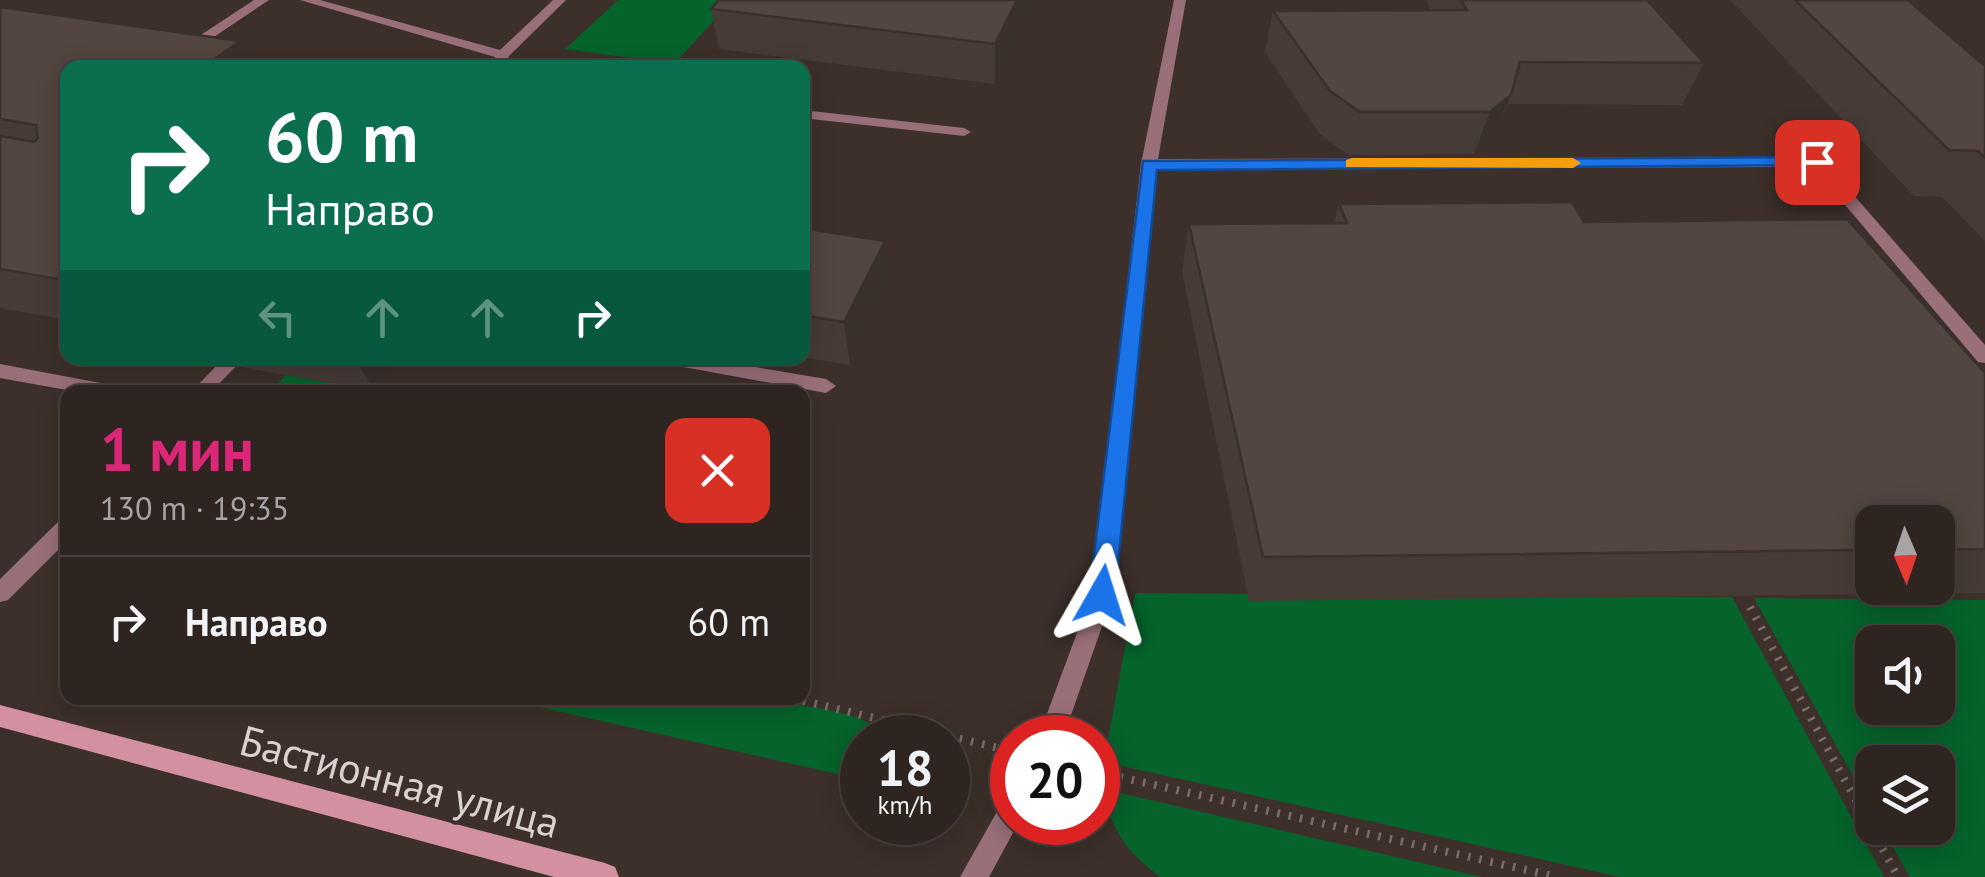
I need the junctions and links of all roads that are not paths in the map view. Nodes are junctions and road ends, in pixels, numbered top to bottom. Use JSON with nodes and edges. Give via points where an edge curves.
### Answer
{"nodes":[{"id":1,"x":263,"y":0,"type":"edge"},
{"id":2,"x":306,"y":0,"type":"edge"},
{"id":3,"x":560,"y":0,"type":"edge"},
{"id":4,"x":1180,"y":0,"type":"edge"},
{"id":5,"x":167,"y":48,"type":"edge"},
{"id":6,"x":498,"y":60,"type":"edge"},
{"id":7,"x":502,"y":60,"type":"edge"},
{"id":8,"x":810,"y":115,"type":"edge"},
{"id":9,"x":964,"y":132,"type":"dead end"},
{"id":10,"x":1149,"y":164,"type":"junction"},
{"id":11,"x":1985,"y":357,"type":"edge"},
{"id":12,"x":228,"y":365,"type":"edge"},
{"id":13,"x":707,"y":365,"type":"edge"},
{"id":14,"x":0,"y":371,"type":"edge"},
{"id":15,"x":74,"y":385,"type":"edge"},
{"id":16,"x":207,"y":385,"type":"edge"},
{"id":17,"x":826,"y":386,"type":"dead end"},
{"id":18,"x":60,"y":534,"type":"edge"},
{"id":19,"x":0,"y":593,"type":"edge"},
{"id":20,"x":1058,"y":715,"type":"edge"},
{"id":21,"x":0,"y":716,"type":"edge"},
{"id":22,"x":992,"y":845,"type":"edge"},
{"id":23,"x":605,"y":877,"type":"edge"},
{"id":24,"x":974,"y":877,"type":"edge"}],
"edges":[{"from":1,"to":5,"type":"lane","via":[[185,50]]},
{"from":2,"to":6,"type":"lane"},
{"from":3,"to":7,"type":"lane"},
{"from":4,"to":10,"type":"lane"},
{"from":8,"to":9,"type":"lane"},
{"from":10,"to":11,"type":"lane","via":[[1817,162]]},
{"from":10,"to":20,"type":"lane","via":[[1102,595]]},
{"from":12,"to":16,"type":"lane"},
{"from":13,"to":17,"type":"lane"},
{"from":14,"to":15,"type":"lane"},
{"from":18,"to":19,"type":"lane"},
{"from":21,"to":23,"type":"main road","name":"Бастионная улица"},
{"from":22,"to":24,"type":"lane"}]}
